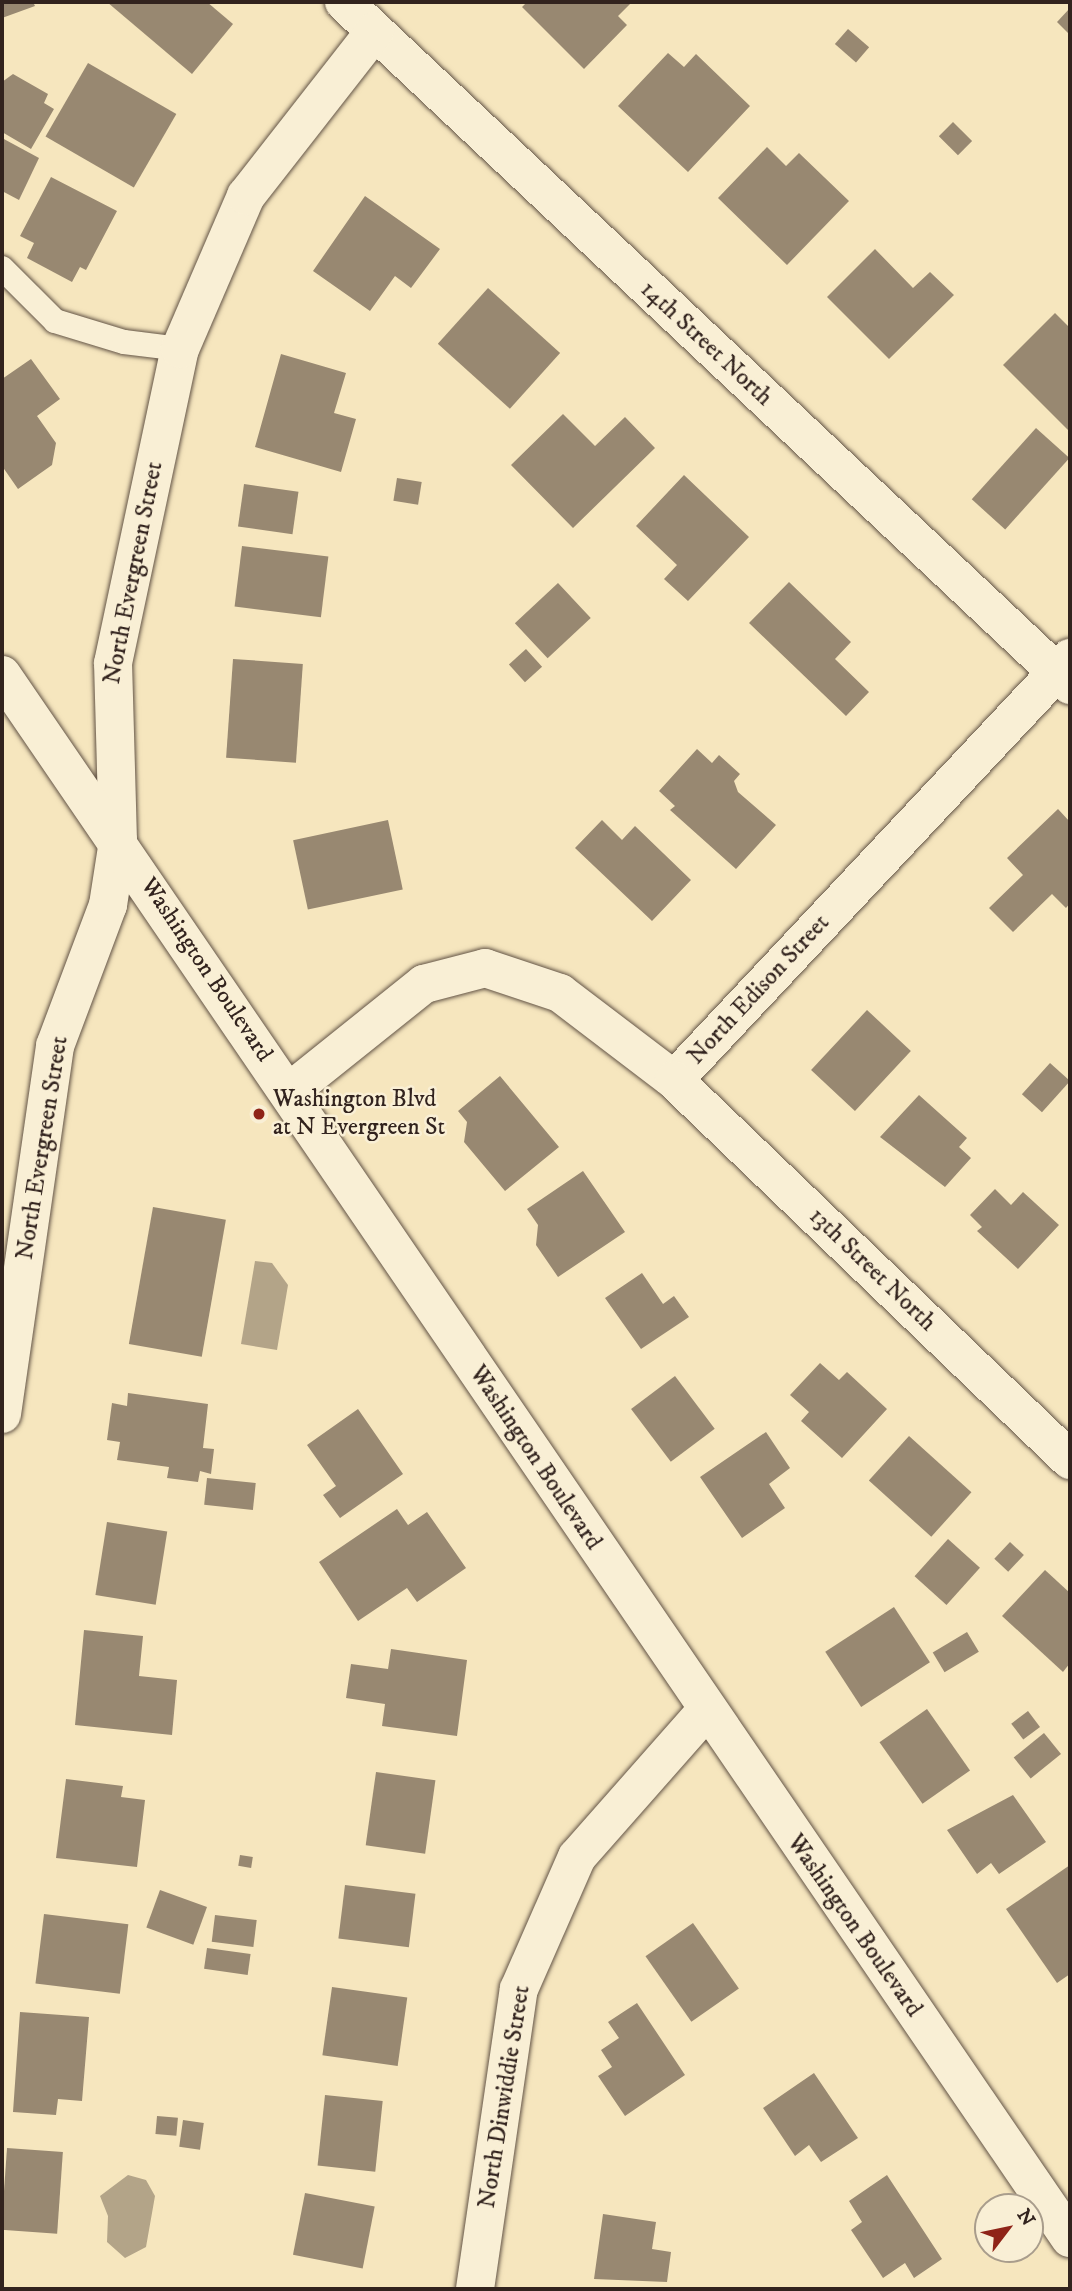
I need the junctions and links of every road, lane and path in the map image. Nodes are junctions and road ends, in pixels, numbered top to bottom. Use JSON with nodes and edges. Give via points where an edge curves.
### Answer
{"nodes":[{"id":1,"x":344,"y":2,"type":"edge"},
{"id":2,"x":375,"y":31,"type":"junction"},
{"id":3,"x":2,"y":268,"type":"edge"},
{"id":4,"x":180,"y":349,"type":"junction"},
{"id":5,"x":1066,"y":672,"type":"edge"},
{"id":6,"x":2,"y":675,"type":"edge"},
{"id":7,"x":118,"y":841,"type":"junction"},
{"id":8,"x":674,"y":1080,"type":"junction"},
{"id":9,"x":289,"y":1092,"type":"junction"},
{"id":10,"x":2,"y":1414,"type":"edge"},
{"id":11,"x":1070,"y":1460,"type":"edge"},
{"id":12,"x":705,"y":1712,"type":"junction"},
{"id":13,"x":1070,"y":2238,"type":"edge"},
{"id":14,"x":475,"y":2289,"type":"edge"}],
"edges":[{"from":1,"to":2,"type":"street","name":"14th Street North"},
{"from":2,"to":4,"type":"street","name":"North Evergreen Street","via":[[246,196]]},
{"from":2,"to":5,"type":"street","name":"14th Street North"},
{"from":3,"to":4,"type":"lane","via":[[55,321],[124,342]]},
{"from":4,"to":7,"type":"street","name":"North Evergreen Street","via":[[113,663]]},
{"from":5,"to":8,"type":"street","name":"North Edison Street"},
{"from":6,"to":7,"type":"street","name":"Washington Boulevard"},
{"from":7,"to":9,"type":"street","name":"Washington Boulevard"},
{"from":7,"to":10,"type":"street","name":"North Evergreen Street","via":[[102,928],[55,1046]]},
{"from":8,"to":9,"type":"street","name":"North Edison Street","via":[[561,993],[485,968],[424,984]]},
{"from":8,"to":11,"type":"street","name":"13th Street North"},
{"from":9,"to":12,"type":"street","name":"Washington Boulevard"},
{"from":12,"to":13,"type":"street","name":"Washington Boulevard"},
{"from":12,"to":14,"type":"street","name":"North Dinwiddie Street","via":[[577,1857],[519,1989]]}]}
